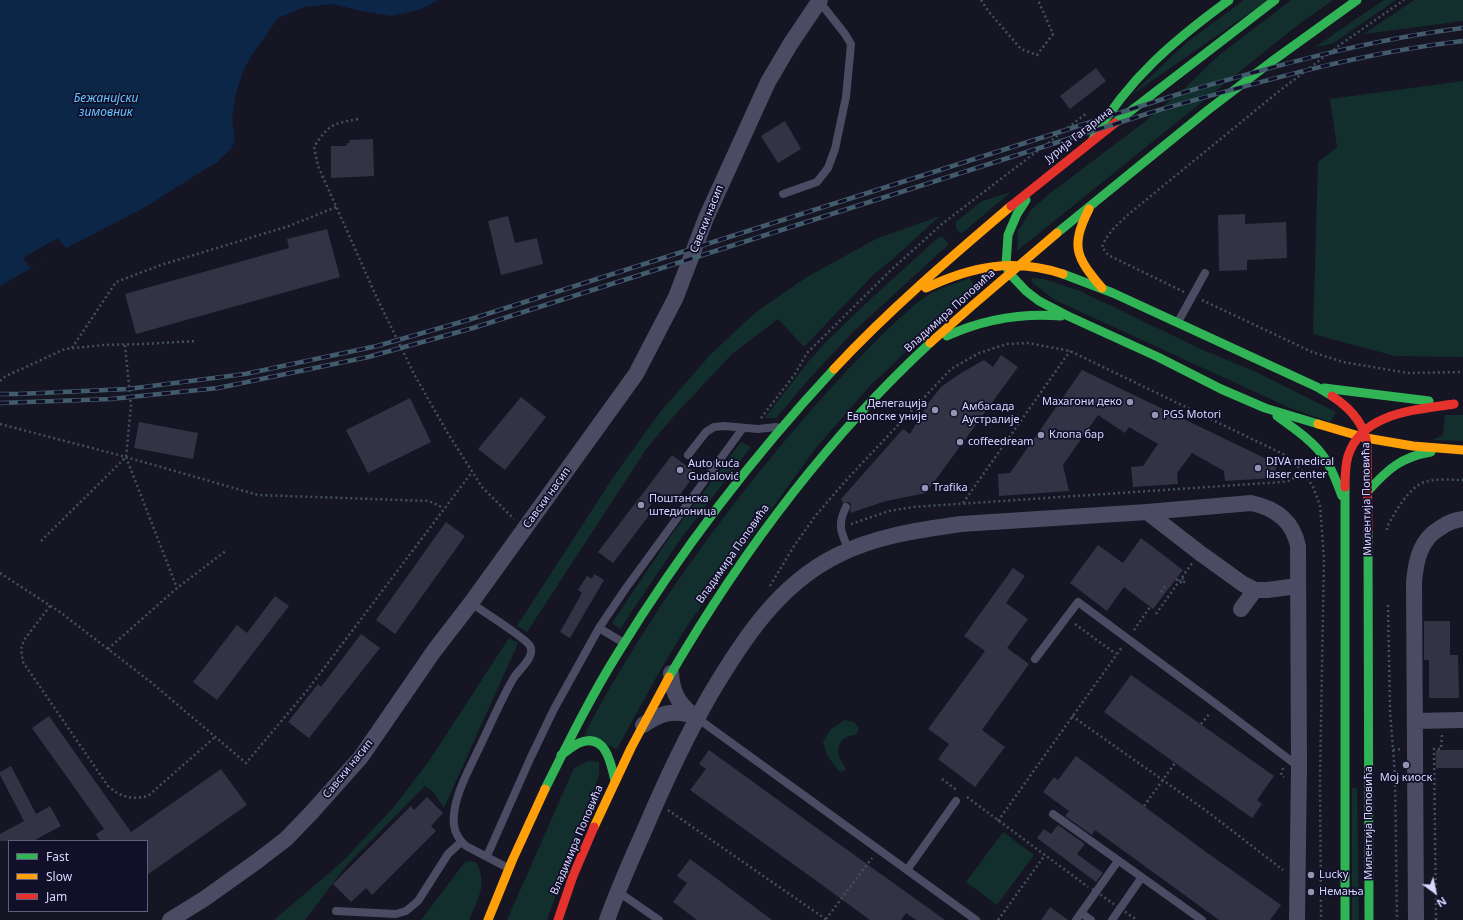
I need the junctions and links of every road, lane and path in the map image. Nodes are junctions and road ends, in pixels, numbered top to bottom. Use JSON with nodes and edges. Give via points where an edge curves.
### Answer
{"nodes":[{"id":1,"x":981,"y":0,"type":"edge"},
{"id":2,"x":1038,"y":0,"type":"edge"},
{"id":3,"x":1229,"y":0,"type":"edge"},
{"id":4,"x":1275,"y":0,"type":"edge"},
{"id":5,"x":1357,"y":0,"type":"edge"},
{"id":6,"x":1404,"y":0,"type":"edge"},
{"id":7,"x":819,"y":1,"type":"edge"},
{"id":8,"x":1092,"y":110,"type":"dead end"},
{"id":9,"x":358,"y":119,"type":"dead end"},
{"id":10,"x":1093,"y":139,"type":"junction"},
{"id":11,"x":1042,"y":180,"type":"junction"},
{"id":12,"x":783,"y":194,"type":"dead end"},
{"id":13,"x":1091,"y":206,"type":"junction"},
{"id":14,"x":336,"y":207,"type":"junction"},
{"id":15,"x":1019,"y":266,"type":"junction"},
{"id":16,"x":1008,"y":269,"type":"junction"},
{"id":17,"x":1205,"y":273,"type":"dead end"},
{"id":18,"x":1103,"y":288,"type":"junction"},
{"id":19,"x":1192,"y":296,"type":"junction"},
{"id":20,"x":905,"y":298,"type":"junction"},
{"id":21,"x":1068,"y":316,"type":"junction"},
{"id":22,"x":1178,"y":323,"type":"junction"},
{"id":23,"x":197,"y":341,"type":"dead end"},
{"id":24,"x":125,"y":344,"type":"junction"},
{"id":25,"x":926,"y":347,"type":"junction"},
{"id":26,"x":72,"y":348,"type":"junction"},
{"id":27,"x":1070,"y":351,"type":"dead end"},
{"id":28,"x":1463,"y":372,"type":"edge"},
{"id":29,"x":0,"y":381,"type":"edge"},
{"id":30,"x":1317,"y":387,"type":"junction"},
{"id":31,"x":1459,"y":404,"type":"edge"},
{"id":32,"x":1266,"y":408,"type":"junction"},
{"id":33,"x":0,"y":424,"type":"edge"},
{"id":34,"x":782,"y":426,"type":"junction"},
{"id":35,"x":743,"y":428,"type":"junction"},
{"id":36,"x":753,"y":429,"type":"junction"},
{"id":37,"x":1363,"y":435,"type":"junction"},
{"id":38,"x":1448,"y":449,"type":"junction"},
{"id":39,"x":1463,"y":450,"type":"edge"},
{"id":40,"x":688,"y":455,"type":"dead end"},
{"id":41,"x":126,"y":457,"type":"junction"},
{"id":42,"x":472,"y":472,"type":"junction"},
{"id":43,"x":1463,"y":480,"type":"edge"},
{"id":44,"x":1368,"y":491,"type":"junction"},
{"id":45,"x":963,"y":504,"type":"junction"},
{"id":46,"x":1346,"y":504,"type":"junction"},
{"id":47,"x":846,"y":507,"type":"dead end"},
{"id":48,"x":444,"y":508,"type":"junction"},
{"id":49,"x":1147,"y":512,"type":"junction"},
{"id":50,"x":1463,"y":519,"type":"edge"},
{"id":51,"x":524,"y":529,"type":"junction"},
{"id":52,"x":841,"y":529,"type":"junction"},
{"id":53,"x":1387,"y":536,"type":"dead end"},
{"id":54,"x":41,"y":541,"type":"dead end"},
{"id":55,"x":227,"y":550,"type":"dead end"},
{"id":56,"x":849,"y":550,"type":"junction"},
{"id":57,"x":1200,"y":553,"type":"junction"},
{"id":58,"x":0,"y":573,"type":"edge"},
{"id":59,"x":1167,"y":584,"type":"dead end"},
{"id":60,"x":1298,"y":586,"type":"junction"},
{"id":61,"x":176,"y":588,"type":"junction"},
{"id":62,"x":1256,"y":590,"type":"junction"},
{"id":63,"x":1161,"y":592,"type":"dead end"},
{"id":64,"x":1388,"y":599,"type":"dead end"},
{"id":65,"x":471,"y":603,"type":"junction"},
{"id":66,"x":50,"y":606,"type":"junction"},
{"id":67,"x":1241,"y":609,"type":"dead end"},
{"id":68,"x":1156,"y":614,"type":"dead end"},
{"id":69,"x":1066,"y":617,"type":"junction"},
{"id":70,"x":599,"y":628,"type":"junction"},
{"id":71,"x":624,"y":643,"type":"junction"},
{"id":72,"x":108,"y":649,"type":"junction"},
{"id":73,"x":1035,"y":659,"type":"dead end"},
{"id":74,"x":671,"y":673,"type":"junction"},
{"id":75,"x":1216,"y":704,"type":"junction"},
{"id":76,"x":1072,"y":716,"type":"junction"},
{"id":77,"x":695,"y":717,"type":"junction"},
{"id":78,"x":1415,"y":720,"type":"junction"},
{"id":79,"x":1463,"y":720,"type":"edge"},
{"id":80,"x":1442,"y":721,"type":"junction"},
{"id":81,"x":1201,"y":724,"type":"dead end"},
{"id":82,"x":643,"y":725,"type":"junction"},
{"id":83,"x":215,"y":737,"type":"junction"},
{"id":84,"x":561,"y":755,"type":"junction"},
{"id":85,"x":1175,"y":763,"type":"dead end"},
{"id":86,"x":1299,"y":767,"type":"junction"},
{"id":87,"x":942,"y":779,"type":"dead end"},
{"id":88,"x":1163,"y":780,"type":"junction"},
{"id":89,"x":614,"y":781,"type":"junction"},
{"id":90,"x":956,"y":801,"type":"dead end"},
{"id":91,"x":656,"y":802,"type":"junction"},
{"id":92,"x":1144,"y":806,"type":"dead end"},
{"id":93,"x":1054,"y":814,"type":"dead end"},
{"id":94,"x":998,"y":821,"type":"junction"},
{"id":95,"x":461,"y":842,"type":"junction"},
{"id":96,"x":878,"y":849,"type":"junction"},
{"id":97,"x":1045,"y":855,"type":"junction"},
{"id":98,"x":487,"y":856,"type":"junction"},
{"id":99,"x":1118,"y":860,"type":"junction"},
{"id":100,"x":509,"y":868,"type":"junction"},
{"id":101,"x":907,"y":870,"type":"junction"},
{"id":102,"x":1283,"y":870,"type":"dead end"},
{"id":103,"x":1142,"y":877,"type":"junction"},
{"id":104,"x":617,"y":891,"type":"junction"},
{"id":105,"x":336,"y":911,"type":"dead end"},
{"id":106,"x":1079,"y":917,"type":"edge"},
{"id":107,"x":170,"y":920,"type":"edge"},
{"id":108,"x":488,"y":920,"type":"edge"},
{"id":109,"x":558,"y":920,"type":"edge"},
{"id":110,"x":607,"y":920,"type":"edge"},
{"id":111,"x":659,"y":920,"type":"edge"},
{"id":112,"x":826,"y":920,"type":"edge"},
{"id":113,"x":976,"y":920,"type":"edge"},
{"id":114,"x":998,"y":920,"type":"edge"},
{"id":115,"x":1091,"y":920,"type":"edge"},
{"id":116,"x":1112,"y":920,"type":"edge"},
{"id":117,"x":1137,"y":920,"type":"edge"},
{"id":118,"x":1202,"y":920,"type":"edge"},
{"id":119,"x":1297,"y":920,"type":"edge"},
{"id":120,"x":1321,"y":920,"type":"edge"},
{"id":121,"x":1345,"y":920,"type":"edge"},
{"id":122,"x":1369,"y":920,"type":"edge"},
{"id":123,"x":1397,"y":920,"type":"edge"},
{"id":124,"x":1416,"y":920,"type":"edge"},
{"id":125,"x":1436,"y":920,"type":"edge"}],
"edges":[{"from":1,"to":2,"type":"path","via":[[1021,49],[1037,55],[1052,34]]},
{"from":3,"to":10,"type":"main road","via":[[1175,41],[1137,78],[1112,108]]},
{"from":4,"to":10,"type":"main road","name":"Јурија Гагарина"},
{"from":5,"to":13,"type":"main road","via":[[1242,83]]},
{"from":6,"to":19,"type":"path","via":[[1278,92],[1130,213],[1104,241],[1102,247],[1108,255]]},
{"from":7,"to":12,"type":"lane","via":[[851,44],[846,97],[828,168],[817,182]]},
{"from":7,"to":51,"type":"street","name":"Савски насип","via":[[768,82],[706,218],[676,297],[636,374]]},
{"from":8,"to":36,"type":"path","via":[[942,224],[890,271],[807,353],[795,374]]},
{"from":9,"to":14,"type":"path","via":[[336,123],[324,131],[314,147],[318,166]]},
{"from":10,"to":11,"type":"main road","name":"Јурија Гагарина"},
{"from":11,"to":16,"type":"main road","via":[[1012,224],[1007,240]]},
{"from":11,"to":20,"type":"main road","name":"Јурија Гагарина"},
{"from":13,"to":15,"type":"main road"},
{"from":13,"to":18,"type":"main road","via":[[1080,226],[1077,253],[1085,268]]},
{"from":14,"to":26,"type":"path","via":[[289,226],[161,265],[116,282]]},
{"from":14,"to":42,"type":"path","via":[[414,374]]},
{"from":15,"to":16,"type":"main road","name":"Владимира Поповића"},
{"from":15,"to":18,"type":"main road","name":"Милентија Поповића","via":[[1052,272]]},
{"from":16,"to":20,"type":"main road","via":[[973,271],[948,277]]},
{"from":16,"to":21,"type":"main road","name":"Милентија Поповића","via":[[1026,291]]},
{"from":16,"to":25,"type":"main road","name":"Владимира Поповића"},
{"from":17,"to":19,"type":"lane"},
{"from":18,"to":22,"type":"main road","name":"Милентија Поповића"},
{"from":19,"to":22,"type":"lane"},
{"from":19,"to":28,"type":"path","via":[[1312,352],[1343,362],[1408,373]]},
{"from":20,"to":34,"type":"main road","via":[[846,356]]},
{"from":21,"to":25,"type":"main road","via":[[1020,315],[987,320]]},
{"from":21,"to":32,"type":"main road","name":"Милентија Поповића"},
{"from":22,"to":30,"type":"main road","name":"Милентија Поповића"},
{"from":23,"to":24,"type":"path"},
{"from":24,"to":26,"type":"path"},
{"from":24,"to":41,"type":"path","via":[[131,405]]},
{"from":25,"to":74,"type":"main road","name":"Владимира Поповића","via":[[844,431],[780,509],[709,610]]},
{"from":26,"to":29,"type":"path","via":[[6,376]]},
{"from":27,"to":45,"type":"path"},
{"from":30,"to":31,"type":"main road"},
{"from":30,"to":37,"type":"main road","name":"Милентија Поповића","via":[[1342,402],[1353,414]]},
{"from":31,"to":37,"type":"main road","via":[[1383,418]]},
{"from":32,"to":37,"type":"main road","name":"Милентија Поповића"},
{"from":32,"to":46,"type":"main road","via":[[1323,456]]},
{"from":33,"to":41,"type":"path"},
{"from":34,"to":36,"type":"lane"},
{"from":34,"to":71,"type":"main road","via":[[714,513]]},
{"from":35,"to":36,"type":"lane"},
{"from":35,"to":40,"type":"lane","via":[[714,427],[706,432]]},
{"from":35,"to":70,"type":"lane"},
{"from":37,"to":38,"type":"main road","via":[[1413,446]]},
{"from":37,"to":44,"type":"main road","name":"Милентија Поповића"},
{"from":37,"to":46,"type":"main road","name":"Милентија Поповића","via":[[1347,459]]},
{"from":38,"to":39,"type":"main road"},
{"from":38,"to":44,"type":"main road","via":[[1402,460],[1393,465]]},
{"from":41,"to":48,"type":"path","via":[[258,495],[429,502]]},
{"from":41,"to":54,"type":"path"},
{"from":41,"to":61,"type":"path"},
{"from":42,"to":48,"type":"path"},
{"from":42,"to":51,"type":"path","via":[[482,486]]},
{"from":43,"to":53,"type":"path","via":[[1425,482],[1415,487],[1396,509],[1387,528]]},
{"from":44,"to":122,"type":"main road","name":"Милентија Поповића"},
{"from":45,"to":52,"type":"path","via":[[889,511]]},
{"from":45,"to":120,"type":"path","via":[[1282,482],[1304,473],[1320,504],[1324,558],[1320,777]]},
{"from":46,"to":121,"type":"main road","name":"Милентија Поповића"},
{"from":47,"to":52,"type":"lane"},
{"from":48,"to":83,"type":"path","via":[[306,692],[246,763]]},
{"from":49,"to":56,"type":"street","via":[[961,524],[898,534]]},
{"from":49,"to":57,"type":"street"},
{"from":49,"to":60,"type":"street","via":[[1251,503],[1275,511],[1286,520],[1295,535],[1298,546]]},
{"from":50,"to":78,"type":"street","via":[[1452,521],[1434,531],[1418,555],[1414,582]]},
{"from":51,"to":65,"type":"street","name":"Савски насип"},
{"from":52,"to":56,"type":"lane"},
{"from":55,"to":61,"type":"path"},
{"from":56,"to":77,"type":"street","via":[[814,569],[774,603],[737,651]]},
{"from":57,"to":62,"type":"street","via":[[1243,584]]},
{"from":57,"to":68,"type":"path","via":[[1178,580]]},
{"from":58,"to":66,"type":"path"},
{"from":59,"to":63,"type":"path"},
{"from":60,"to":62,"type":"street"},
{"from":60,"to":86,"type":"street"},
{"from":61,"to":72,"type":"path"},
{"from":62,"to":67,"type":"street"},
{"from":64,"to":123,"type":"path"},
{"from":65,"to":95,"type":"lane","via":[[522,638],[531,650],[528,659],[513,679],[458,796],[454,826]]},
{"from":65,"to":107,"type":"street","name":"Савски насип","via":[[434,651],[361,757],[312,812],[286,838],[256,862]]},
{"from":66,"to":72,"type":"path"},
{"from":66,"to":83,"type":"path","via":[[24,640],[20,649],[23,662],[108,786],[114,791],[128,798],[148,796]]},
{"from":69,"to":73,"type":"lane"},
{"from":69,"to":75,"type":"lane","via":[[1078,602]]},
{"from":69,"to":76,"type":"path","via":[[1116,654]]},
{"from":70,"to":71,"type":"lane"},
{"from":70,"to":98,"type":"lane","via":[[554,709]]},
{"from":71,"to":84,"type":"main road"},
{"from":72,"to":83,"type":"path"},
{"from":74,"to":77,"type":"street","via":[[674,691],[680,704]]},
{"from":74,"to":82,"type":"main road","name":"Владимира Поповића"},
{"from":75,"to":81,"type":"path"},
{"from":75,"to":86,"type":"lane"},
{"from":76,"to":88,"type":"path"},
{"from":76,"to":94,"type":"path"},
{"from":77,"to":82,"type":"street","via":[[681,712],[670,712],[655,716]]},
{"from":77,"to":91,"type":"street"},
{"from":77,"to":96,"type":"lane"},
{"from":78,"to":80,"type":"street"},
{"from":78,"to":124,"type":"street"},
{"from":79,"to":80,"type":"street"},
{"from":80,"to":125,"type":"path","via":[[1441,749],[1434,749]]},
{"from":82,"to":89,"type":"main road","name":"Владимира Поповића"},
{"from":84,"to":89,"type":"main road","via":[[580,742],[597,742],[610,757]]},
{"from":84,"to":100,"type":"main road"},
{"from":85,"to":88,"type":"path"},
{"from":86,"to":119,"type":"street"},
{"from":87,"to":94,"type":"path"},
{"from":88,"to":92,"type":"path"},
{"from":88,"to":102,"type":"path"},
{"from":89,"to":109,"type":"main road","name":"Владимира Поповића","via":[[581,856]]},
{"from":90,"to":101,"type":"lane"},
{"from":91,"to":104,"type":"street"},
{"from":91,"to":112,"type":"path"},
{"from":93,"to":99,"type":"lane"},
{"from":94,"to":97,"type":"path"},
{"from":95,"to":98,"type":"lane"},
{"from":95,"to":105,"type":"lane","via":[[448,854],[418,902],[406,911],[396,914]]},
{"from":96,"to":101,"type":"lane"},
{"from":96,"to":112,"type":"path"},
{"from":97,"to":114,"type":"path"},
{"from":97,"to":117,"type":"path","bridge":true},
{"from":98,"to":100,"type":"lane"},
{"from":99,"to":103,"type":"lane"},
{"from":99,"to":106,"type":"lane"},
{"from":100,"to":108,"type":"main road"},
{"from":101,"to":113,"type":"lane"},
{"from":103,"to":116,"type":"lane"},
{"from":103,"to":118,"type":"lane"},
{"from":104,"to":110,"type":"street"},
{"from":104,"to":111,"type":"lane"},
{"from":106,"to":115,"type":"lane"}]}
